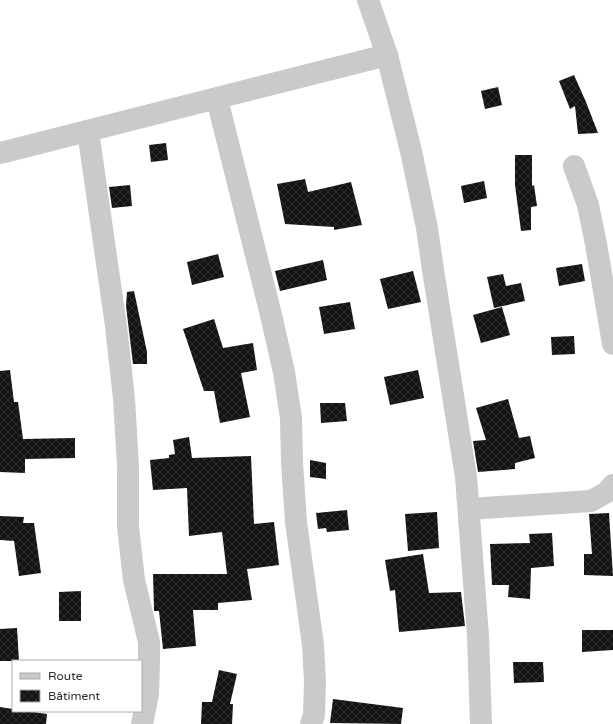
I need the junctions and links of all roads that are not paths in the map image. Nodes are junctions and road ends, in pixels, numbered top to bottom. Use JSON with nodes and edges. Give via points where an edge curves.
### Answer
{"nodes":[{"id":1,"x":368,"y":0,"type":"edge"},
{"id":2,"x":387,"y":55,"type":"junction"},
{"id":3,"x":217,"y":99,"type":"junction"},
{"id":4,"x":88,"y":131,"type":"junction"},
{"id":5,"x":0,"y":153,"type":"edge"},
{"id":6,"x":574,"y":166,"type":"dead end"},
{"id":7,"x":613,"y":344,"type":"edge"},
{"id":8,"x":613,"y":485,"type":"edge"},
{"id":9,"x":469,"y":509,"type":"junction"},
{"id":10,"x":142,"y":724,"type":"edge"},
{"id":11,"x":311,"y":724,"type":"edge"},
{"id":12,"x":481,"y":724,"type":"edge"}],
"edges":[{"from":1,"to":2,"type":"street"},
{"from":2,"to":3,"type":"street"},
{"from":2,"to":9,"type":"street","via":[[412,151],[425,214]]},
{"from":3,"to":4,"type":"street"},
{"from":3,"to":11,"type":"street","via":[[271,315],[291,418],[296,522],[313,645],[315,681],[314,715]]},
{"from":4,"to":5,"type":"street"},
{"from":4,"to":10,"type":"street","via":[[124,399],[129,539],[134,580],[149,642],[148,694]]},
{"from":6,"to":7,"type":"street","via":[[588,205]]},
{"from":8,"to":9,"type":"street","via":[[607,492],[591,501]]},
{"from":9,"to":12,"type":"street"}]}
